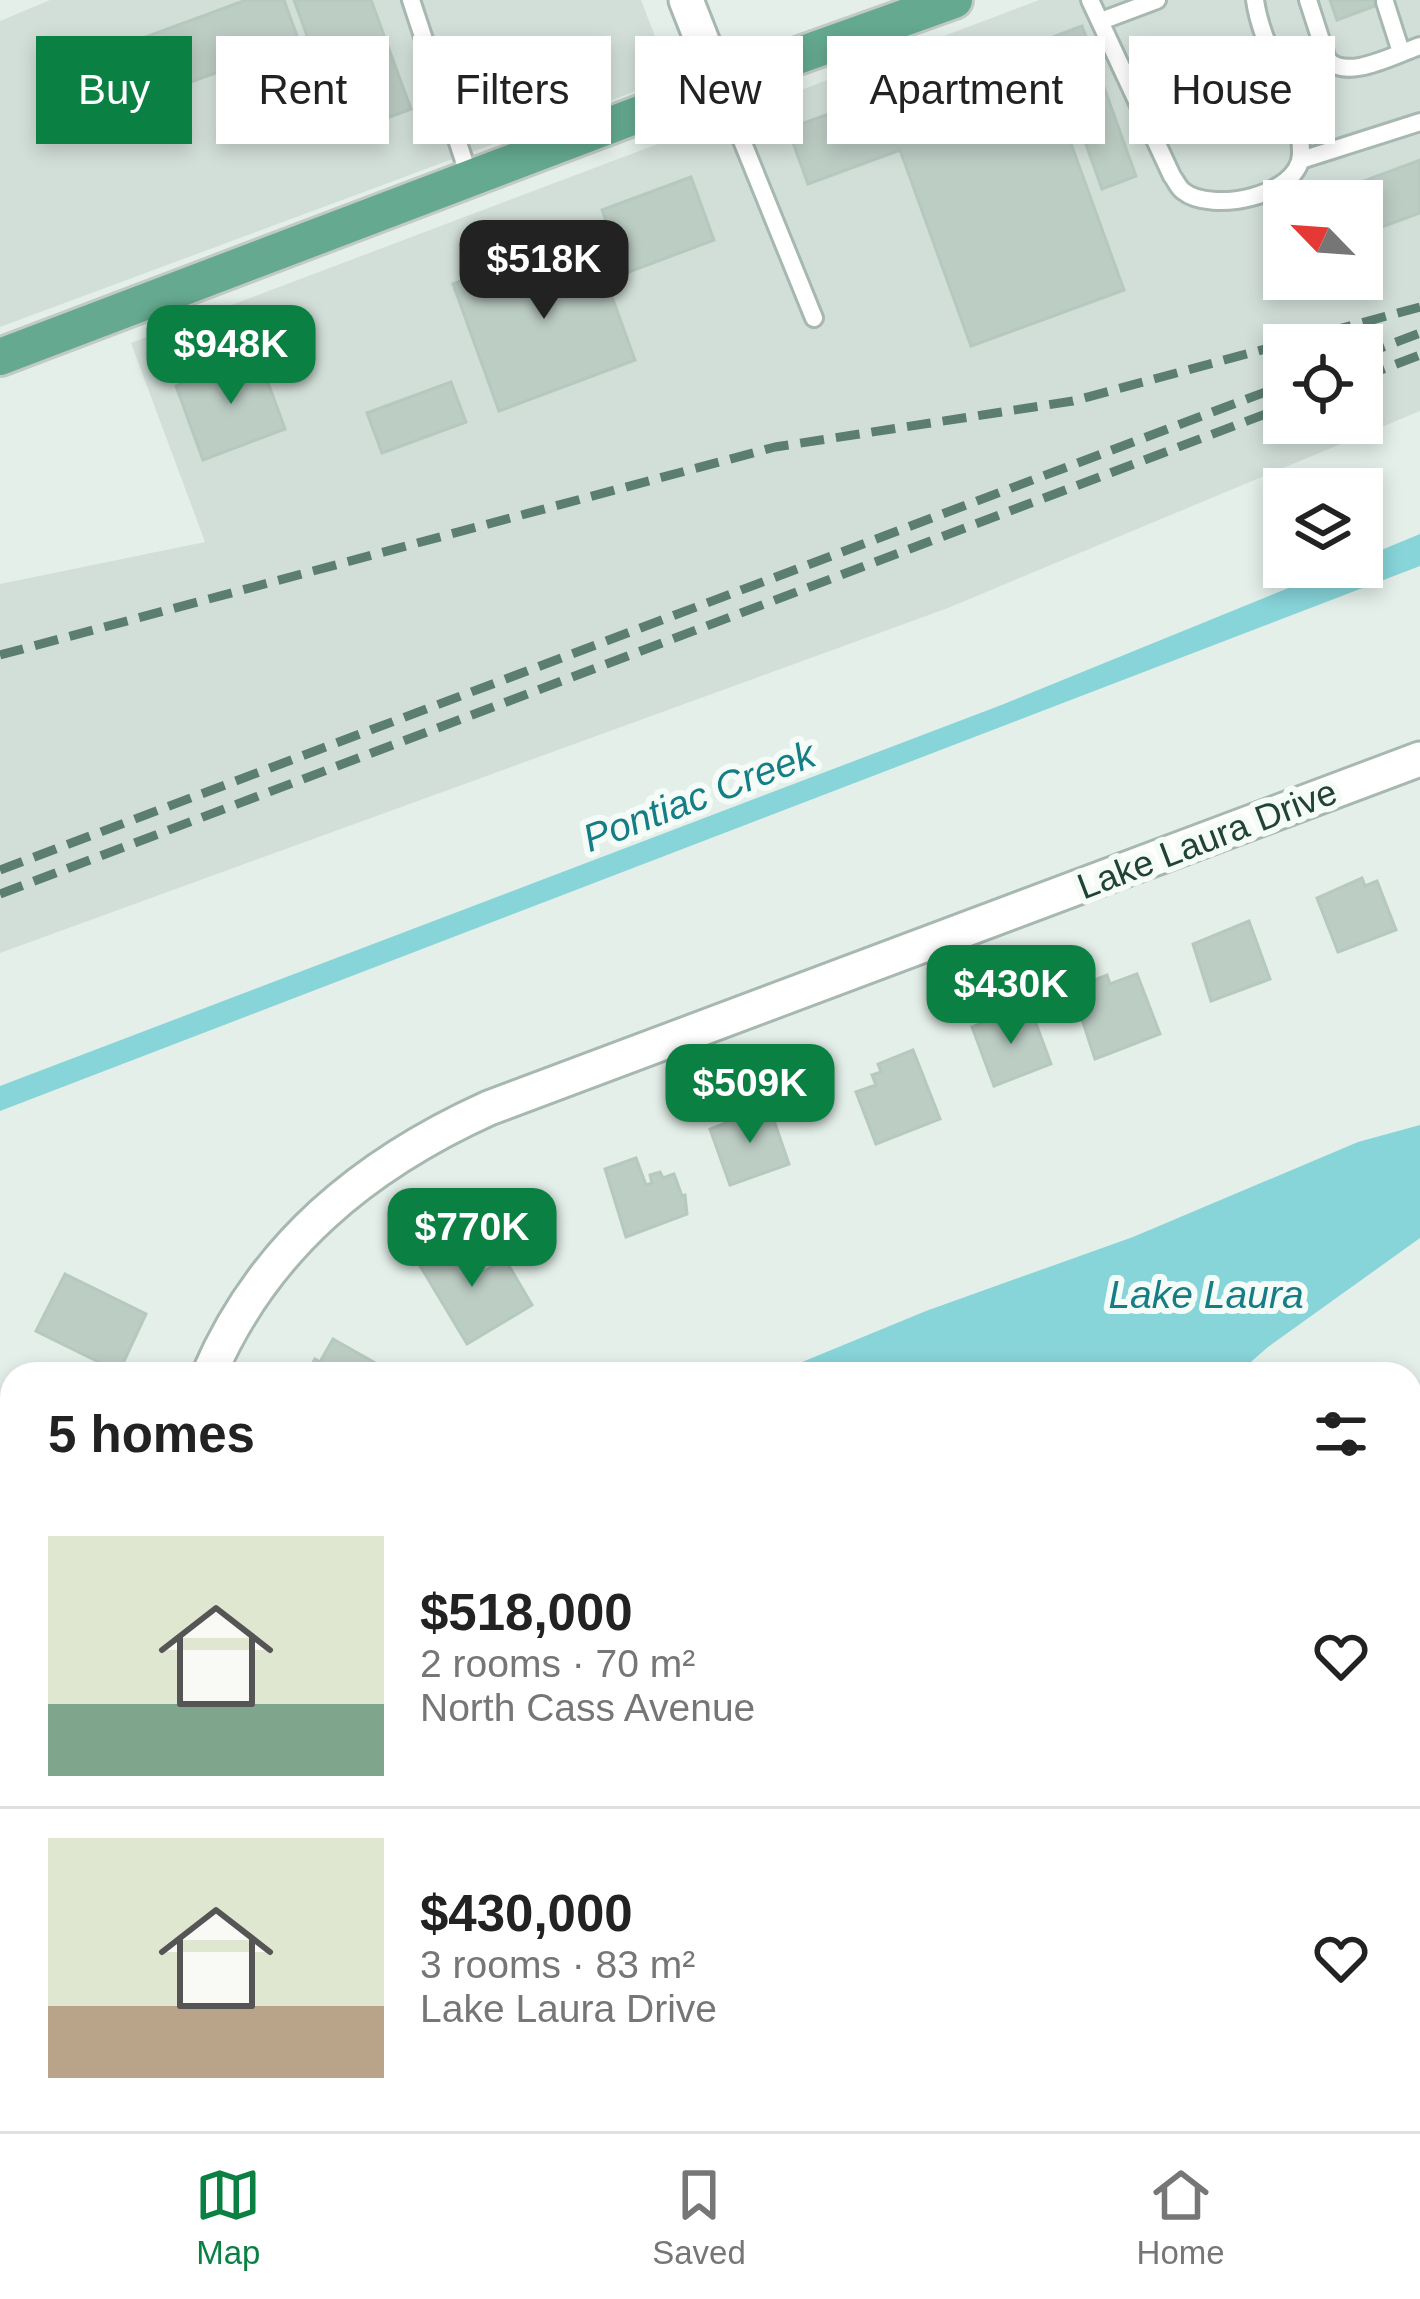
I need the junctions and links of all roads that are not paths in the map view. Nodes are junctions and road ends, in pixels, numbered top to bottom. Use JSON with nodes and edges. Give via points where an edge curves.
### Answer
{"nodes":[{"id":1,"x":411,"y":0,"type":"edge"},
{"id":2,"x":686,"y":0,"type":"edge"},
{"id":3,"x":954,"y":0,"type":"edge"},
{"id":4,"x":1090,"y":0,"type":"edge"},
{"id":5,"x":1157,"y":0,"type":"edge"},
{"id":6,"x":1255,"y":0,"type":"edge"},
{"id":7,"x":1308,"y":0,"type":"edge"},
{"id":8,"x":1385,"y":2,"type":"edge"},
{"id":9,"x":1101,"y":21,"type":"junction"},
{"id":10,"x":700,"y":36,"type":"edge"},
{"id":11,"x":1420,"y":46,"type":"edge"},
{"id":12,"x":1401,"y":52,"type":"junction"},
{"id":13,"x":803,"y":54,"type":"edge"},
{"id":14,"x":635,"y":116,"type":"edge"},
{"id":15,"x":1420,"y":122,"type":"edge"},
{"id":16,"x":743,"y":144,"type":"edge"},
{"id":17,"x":1301,"y":160,"type":"junction"},
{"id":18,"x":470,"y":179,"type":"junction"},
{"id":19,"x":814,"y":318,"type":"dead end"},
{"id":20,"x":0,"y":357,"type":"edge"},
{"id":21,"x":1420,"y":759,"type":"edge"},
{"id":22,"x":215,"y":1362,"type":"edge"}],
"edges":[{"from":1,"to":18,"type":"lane"},
{"from":2,"to":10,"type":"street"},
{"from":3,"to":13,"type":"main road"},
{"from":4,"to":9,"type":"lane"},
{"from":5,"to":9,"type":"lane"},
{"from":6,"to":17,"type":"lane"},
{"from":7,"to":12,"type":"lane","via":[[1333,67]]},
{"from":8,"to":12,"type":"lane"},
{"from":9,"to":17,"type":"lane","via":[[1184,191],[1206,201],[1257,197],[1292,177]]},
{"from":11,"to":12,"type":"lane"},
{"from":14,"to":18,"type":"main road"},
{"from":15,"to":17,"type":"lane"},
{"from":16,"to":19,"type":"lane"},
{"from":18,"to":20,"type":"main road"},
{"from":21,"to":22,"type":"street","name":"Lake Laura Drive","via":[[429,1136],[354,1185],[294,1240]]}]}
